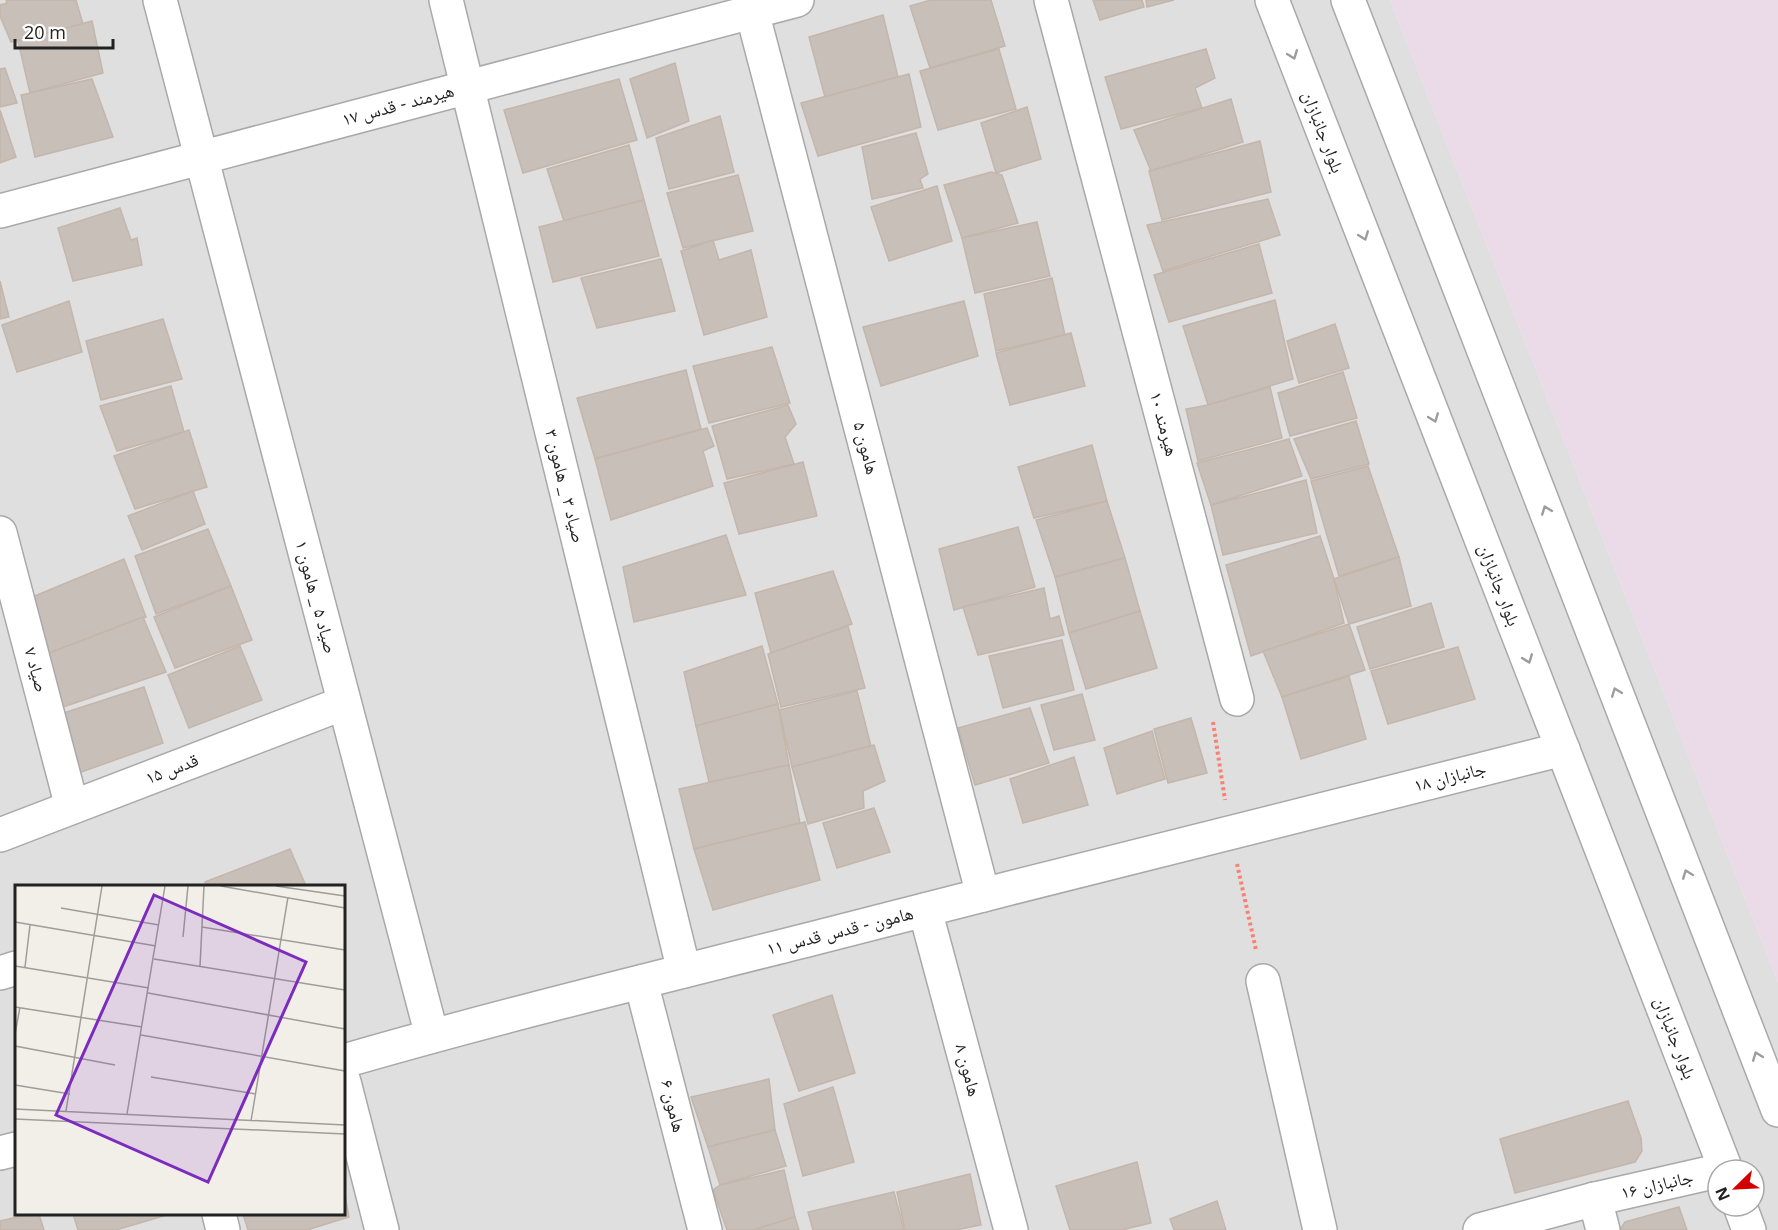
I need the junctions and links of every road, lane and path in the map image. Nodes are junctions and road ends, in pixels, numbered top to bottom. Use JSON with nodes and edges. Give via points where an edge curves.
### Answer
{"nodes":[{"id":1,"x":160,"y":0,"type":"edge"},
{"id":2,"x":446,"y":0,"type":"edge"},
{"id":3,"x":797,"y":0,"type":"edge"},
{"id":4,"x":1051,"y":0,"type":"edge"},
{"id":5,"x":1272,"y":0,"type":"edge"},
{"id":6,"x":1348,"y":0,"type":"edge"},
{"id":7,"x":750,"y":5,"type":"edge"},
{"id":8,"x":467,"y":86,"type":"junction"},
{"id":9,"x":201,"y":157,"type":"junction"},
{"id":10,"x":0,"y":211,"type":"edge"},
{"id":11,"x":0,"y":533,"type":"edge"},
{"id":12,"x":1237,"y":699,"type":"joint"},
{"id":13,"x":344,"y":703,"type":"junction"},
{"id":14,"x":1563,"y":749,"type":"junction"},
{"id":15,"x":1337,"y":805,"type":"joint"},
{"id":16,"x":72,"y":807,"type":"junction"},
{"id":17,"x":1230,"y":831,"type":"junction"},
{"id":18,"x":0,"y":835,"type":"edge"},
{"id":19,"x":983,"y":895,"type":"junction"},
{"id":20,"x":925,"y":910,"type":"junction"},
{"id":21,"x":15,"y":968,"type":"edge"},
{"id":22,"x":684,"y":971,"type":"junction"},
{"id":23,"x":0,"y":973,"type":"edge"},
{"id":24,"x":1263,"y":981,"type":"joint"},
{"id":25,"x":641,"y":982,"type":"junction"},
{"id":26,"x":432,"y":1036,"type":"junction"},
{"id":27,"x":345,"y":1061,"type":"edge"},
{"id":28,"x":345,"y":1086,"type":"edge"},
{"id":29,"x":1778,"y":1110,"type":"edge"},
{"id":30,"x":15,"y":1149,"type":"edge"},
{"id":31,"x":0,"y":1153,"type":"edge"},
{"id":32,"x":1717,"y":1158,"type":"edge"},
{"id":33,"x":1706,"y":1174,"type":"edge"},
{"id":34,"x":1595,"y":1199,"type":"junction"},
{"id":35,"x":219,"y":1215,"type":"edge"},
{"id":36,"x":223,"y":1230,"type":"edge"},
{"id":37,"x":382,"y":1230,"type":"edge"},
{"id":38,"x":705,"y":1230,"type":"edge"},
{"id":39,"x":1011,"y":1230,"type":"edge"},
{"id":40,"x":1320,"y":1230,"type":"edge"},
{"id":41,"x":1480,"y":1230,"type":"edge"},
{"id":42,"x":1603,"y":1230,"type":"edge"}],
"edges":[{"from":1,"to":9,"type":"street","name":"صیاد ۵ _ هامون ۱"},
{"from":2,"to":8,"type":"street","name":"صیاد ۳ _ هامون ۳"},
{"from":3,"to":7,"type":"street","name":"هیرمند - قدس ۱۷"},
{"from":4,"to":12,"type":"street","name":"هیرمند ۱۰"},
{"from":5,"to":14,"type":"street","name":"بلوار جانبازان","one_way":true},
{"from":29,"to":6,"type":"street","one_way":true},
{"from":7,"to":8,"type":"street","name":"هیرمند - قدس ۱۷"},
{"from":7,"to":19,"type":"street","name":"هامون ۵"},
{"from":8,"to":9,"type":"street","name":"هیرمند - قدس ۱۷"},
{"from":8,"to":22,"type":"street","name":"صیاد ۳ _ هامون ۳"},
{"from":9,"to":10,"type":"street","name":"هیرمند - قدس ۱۷"},
{"from":9,"to":13,"type":"street","name":"صیاد ۵ _ هامون ۱"},
{"from":11,"to":16,"type":"street","name":"صیاد ۷"},
{"from":12,"to":17,"type":"path","via":[[1210,707]]},
{"from":13,"to":16,"type":"street","name":"قدس ۱۵"},
{"from":13,"to":26,"type":"street","name":"صیاد ۵ _ هامون ۱"},
{"from":14,"to":15,"type":"street","name":"جانبازان ۱۸"},
{"from":14,"to":32,"type":"street","name":"بلوار جانبازان"},
{"from":15,"to":17,"type":"street","name":"هامون - قدس قدس ۱۱"},
{"from":16,"to":18,"type":"street","name":"قدس ۱۵"},
{"from":17,"to":19,"type":"street","name":"هامون - قدس قدس ۱۱"},
{"from":17,"to":24,"type":"path"},
{"from":19,"to":20,"type":"street","name":"هامون - قدس قدس ۱۱"},
{"from":20,"to":22,"type":"street","name":"هامون - قدس قدس ۱۱"},
{"from":20,"to":39,"type":"street","name":"هامون ۸"},
{"from":21,"to":23,"type":"street"},
{"from":22,"to":25,"type":"street","name":"هامون - قدس قدس ۱۱"},
{"from":24,"to":40,"type":"street"},
{"from":25,"to":26,"type":"street","name":"هامون - قدس قدس ۱۱"},
{"from":25,"to":38,"type":"street","name":"هامون ۶"},
{"from":26,"to":27,"type":"street","name":"هامون - قدس قدس ۱۱"},
{"from":28,"to":37,"type":"street"},
{"from":30,"to":31,"type":"street"},
{"from":33,"to":34,"type":"street","name":"جانبازان ۱۶"},
{"from":34,"to":41,"type":"street","name":"جانبازان ۱۶"},
{"from":34,"to":42,"type":"street"},
{"from":35,"to":36,"type":"street"}]}
